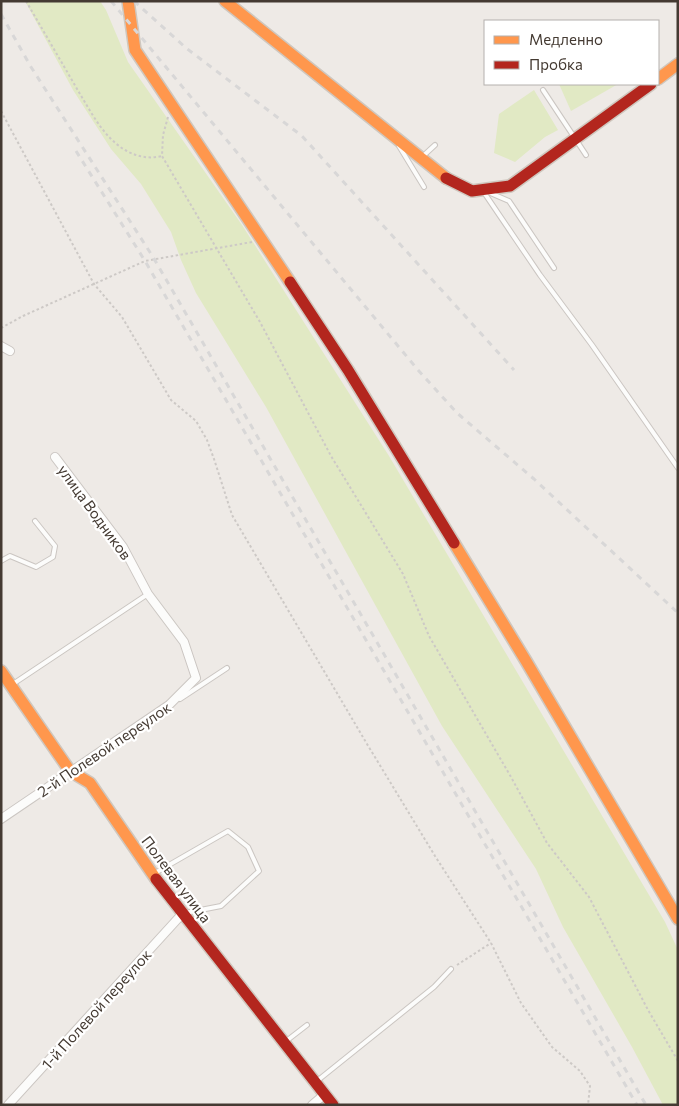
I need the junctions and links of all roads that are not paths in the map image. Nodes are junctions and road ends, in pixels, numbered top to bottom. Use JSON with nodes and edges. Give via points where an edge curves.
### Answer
{"nodes":[{"id":1,"x":128,"y":1,"type":"edge"},
{"id":2,"x":225,"y":1,"type":"edge"},
{"id":3,"x":678,"y":64,"type":"edge"},
{"id":4,"x":659,"y":78,"type":"edge"},
{"id":5,"x":650,"y":85,"type":"edge"},
{"id":6,"x":543,"y":90,"type":"dead end"},
{"id":7,"x":392,"y":135,"type":"junction"},
{"id":8,"x":576,"y":138,"type":"junction"},
{"id":9,"x":435,"y":145,"type":"dead end"},
{"id":10,"x":586,"y":155,"type":"dead end"},
{"id":11,"x":420,"y":158,"type":"junction"},
{"id":12,"x":424,"y":187,"type":"dead end"},
{"id":13,"x":481,"y":190,"type":"junction"},
{"id":14,"x":554,"y":268,"type":"dead end"},
{"id":15,"x":1,"y":346,"type":"edge"},
{"id":16,"x":10,"y":351,"type":"dead end"},
{"id":17,"x":55,"y":457,"type":"dead end"},
{"id":18,"x":678,"y":468,"type":"edge"},
{"id":19,"x":36,"y":521,"type":"dead end"},
{"id":20,"x":1,"y":561,"type":"edge"},
{"id":21,"x":148,"y":594,"type":"junction"},
{"id":22,"x":227,"y":668,"type":"dead end"},
{"id":23,"x":1,"y":670,"type":"edge"},
{"id":24,"x":12,"y":686,"type":"junction"},
{"id":25,"x":169,"y":705,"type":"junction"},
{"id":26,"x":70,"y":771,"type":"junction"},
{"id":27,"x":1,"y":819,"type":"edge"},
{"id":28,"x":153,"y":875,"type":"junction"},
{"id":29,"x":183,"y":913,"type":"junction"},
{"id":30,"x":678,"y":919,"type":"edge"},
{"id":31,"x":451,"y":969,"type":"road end"},
{"id":32,"x":307,"y":1025,"type":"dead end"},
{"id":33,"x":283,"y":1043,"type":"junction"},
{"id":34,"x":315,"y":1082,"type":"junction"},
{"id":35,"x":325,"y":1094,"type":"junction"},
{"id":36,"x":8,"y":1105,"type":"edge"},
{"id":37,"x":312,"y":1105,"type":"edge"},
{"id":38,"x":333,"y":1105,"type":"edge"}],
"edges":[{"from":1,"to":30,"type":"street","via":[[135,50],[348,370],[526,661]]},
{"from":2,"to":7,"type":"street"},
{"from":3,"to":4,"type":"street"},
{"from":5,"to":8,"type":"street"},
{"from":6,"to":8,"type":"lane"},
{"from":7,"to":11,"type":"street"},
{"from":7,"to":12,"type":"lane"},
{"from":8,"to":10,"type":"lane"},
{"from":8,"to":13,"type":"street","via":[[510,186]]},
{"from":9,"to":11,"type":"lane"},
{"from":11,"to":13,"type":"street","via":[[445,178],[472,190]]},
{"from":13,"to":14,"type":"lane","via":[[509,201]]},
{"from":13,"to":18,"type":"lane"},
{"from":15,"to":16,"type":"street"},
{"from":17,"to":21,"type":"street","name":"улица Водников","via":[[123,547]]},
{"from":19,"to":20,"type":"lane","via":[[55,546],[53,557],[36,567],[10,556]]},
{"from":21,"to":24,"type":"lane"},
{"from":21,"to":25,"type":"street","name":"2-й Полевой переулок","via":[[184,642],[196,678]]},
{"from":22,"to":25,"type":"lane"},
{"from":23,"to":24,"type":"street","name":"Полевая улица"},
{"from":24,"to":26,"type":"street","name":"Полевая улица"},
{"from":25,"to":26,"type":"street","name":"2-й Полевой переулок"},
{"from":26,"to":27,"type":"street","name":"2-й Полевой переулок"},
{"from":26,"to":28,"type":"street","name":"Полевая улица","via":[[90,784]]},
{"from":28,"to":29,"type":"street","name":"Полевая улица"},
{"from":28,"to":29,"type":"lane","via":[[228,831],[248,847],[259,871],[221,906]]},
{"from":29,"to":33,"type":"street","name":"Полевая улица"},
{"from":29,"to":36,"type":"street","name":"1-й Полевой переулок"},
{"from":31,"to":34,"type":"lane","via":[[434,987]]},
{"from":32,"to":33,"type":"lane"},
{"from":33,"to":34,"type":"street","name":"Полевая улица"},
{"from":34,"to":35,"type":"street","name":"Полевая улица"},
{"from":35,"to":37,"type":"street"},
{"from":35,"to":38,"type":"street","name":"Полевая улица"}]}
